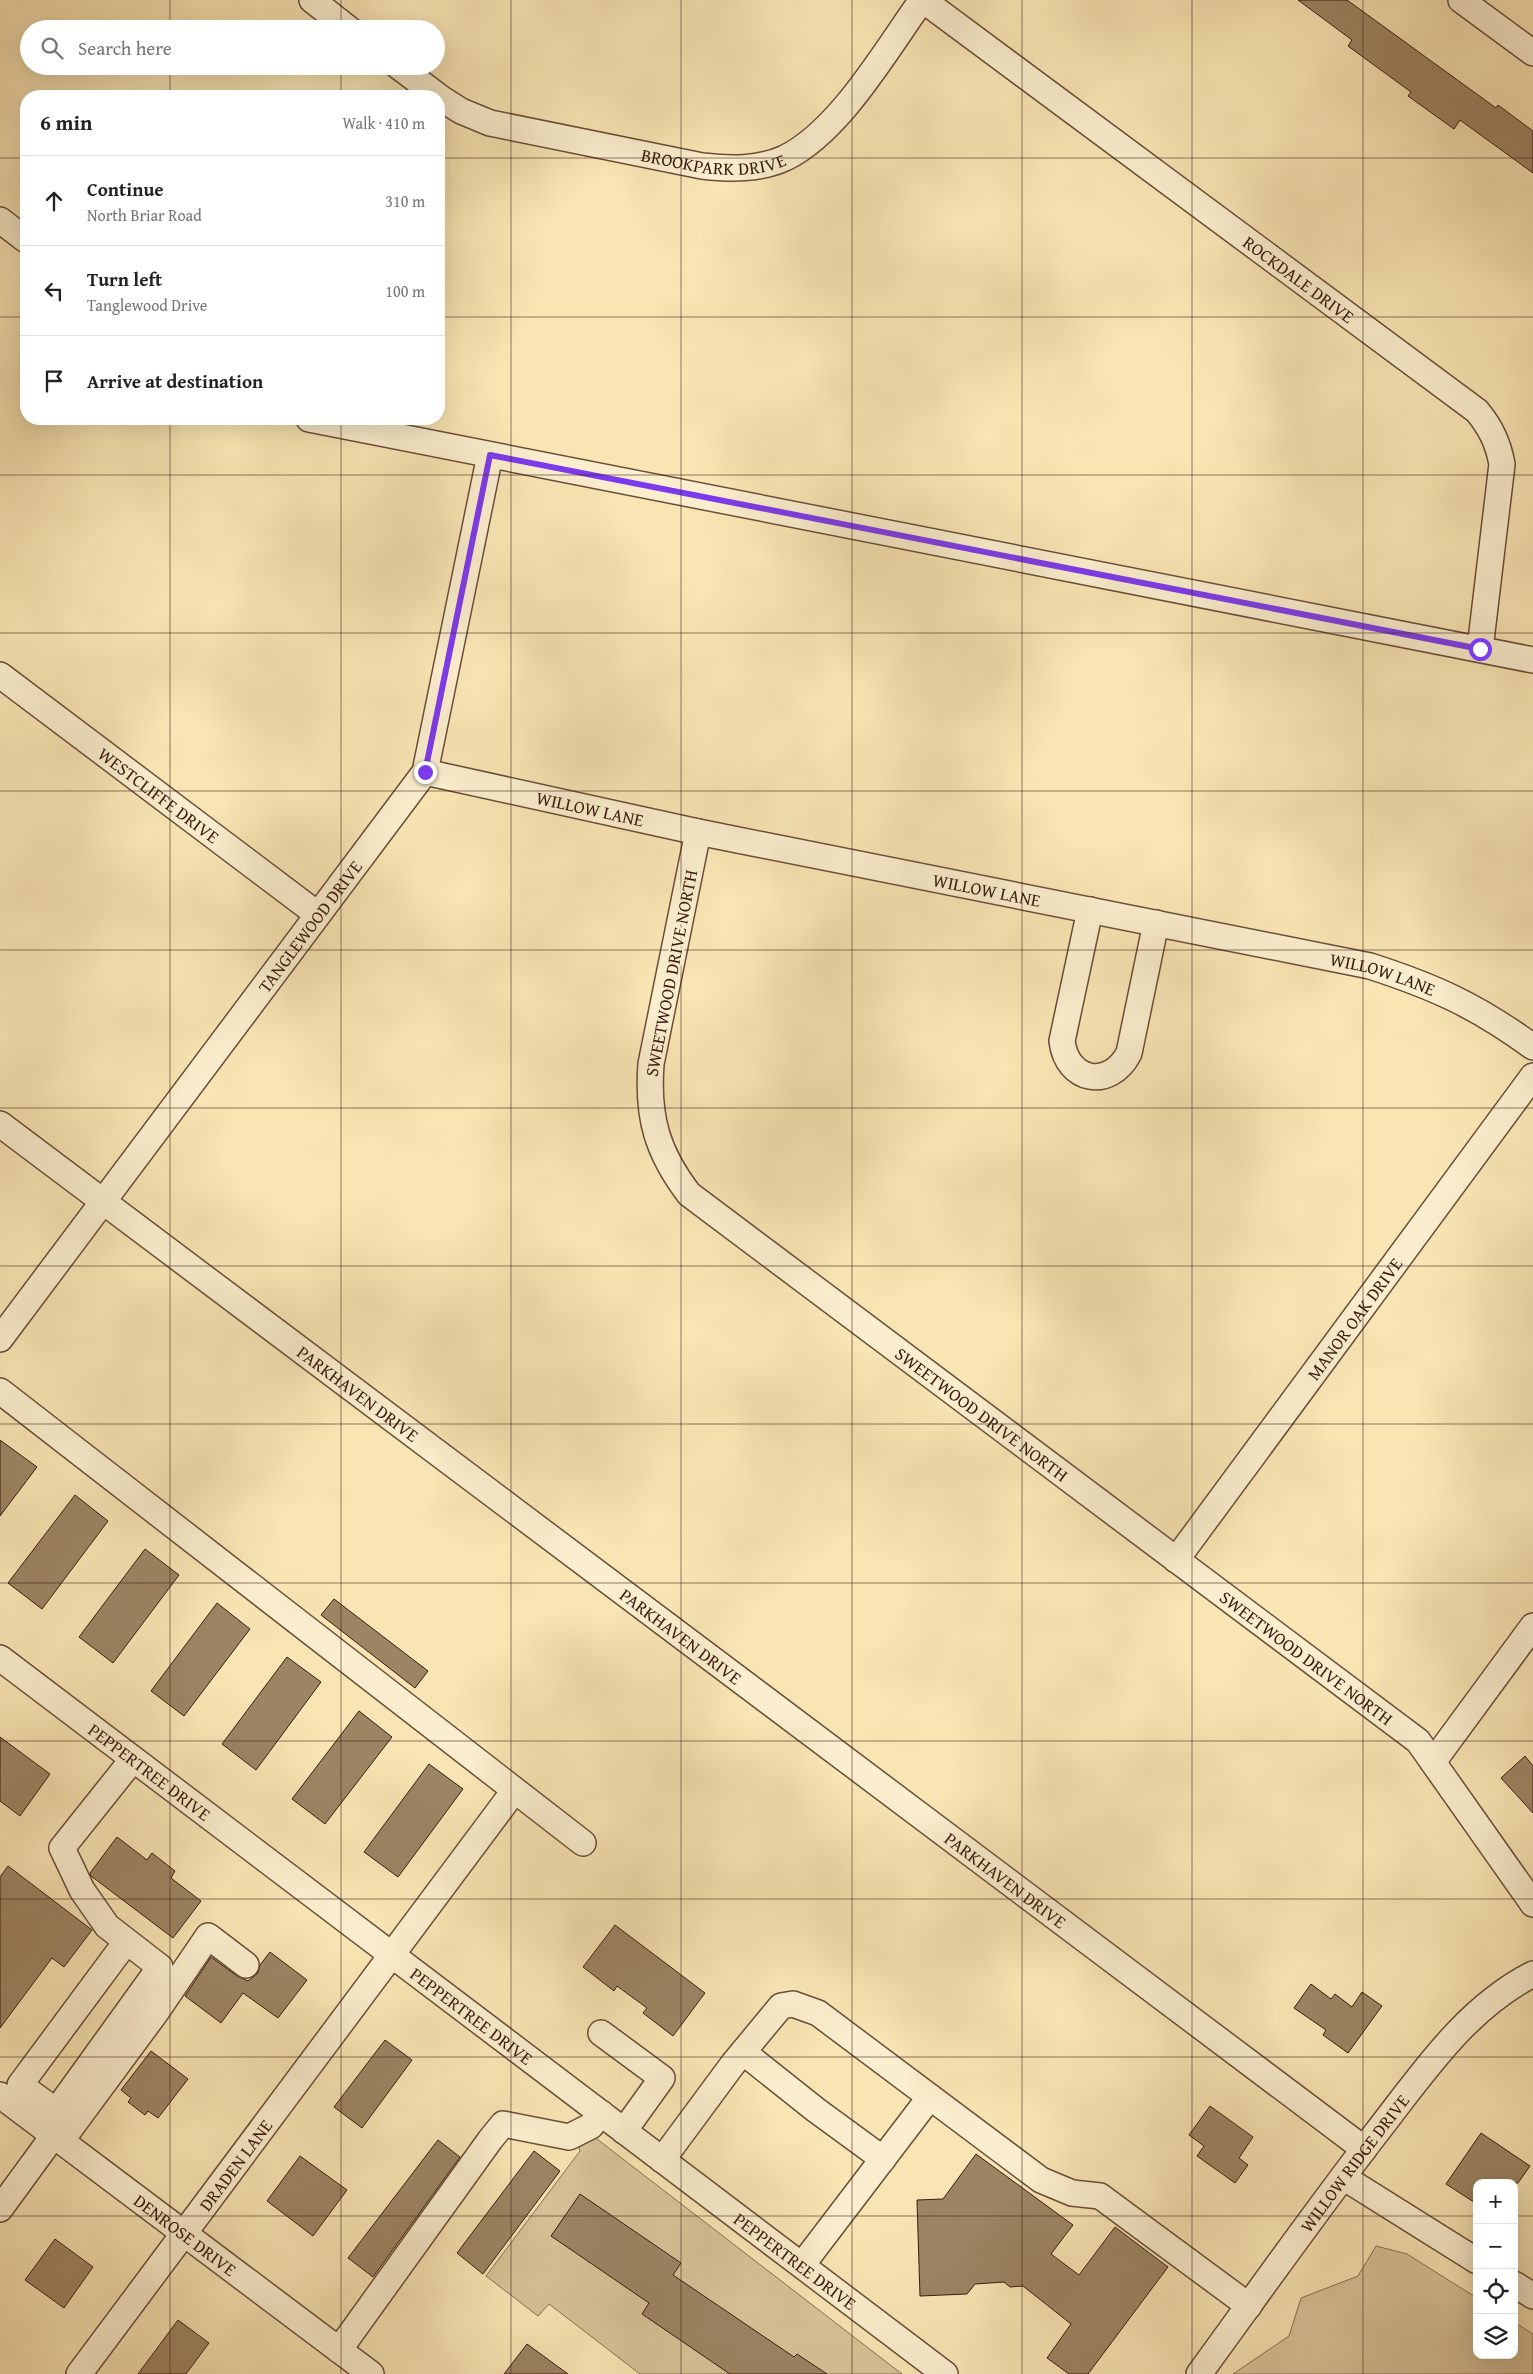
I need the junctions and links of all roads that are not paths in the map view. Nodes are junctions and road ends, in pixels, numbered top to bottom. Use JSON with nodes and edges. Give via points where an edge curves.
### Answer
{"nodes":[{"id":1,"x":312,"y":0,"type":"edge"},
{"id":2,"x":922,"y":0,"type":"edge"},
{"id":3,"x":1461,"y":0,"type":"edge"},
{"id":4,"x":338,"y":20,"type":"edge"},
{"id":5,"x":1533,"y":53,"type":"edge"},
{"id":6,"x":410,"y":75,"type":"edge"},
{"id":7,"x":429,"y":90,"type":"edge"},
{"id":8,"x":445,"y":101,"type":"edge"},
{"id":9,"x":0,"y":220,"type":"edge"},
{"id":10,"x":20,"y":235,"type":"edge"},
{"id":11,"x":339,"y":425,"type":"edge"},
{"id":12,"x":490,"y":455,"type":"junction"},
{"id":13,"x":1480,"y":649,"type":"junction"},
{"id":14,"x":1533,"y":660,"type":"edge"},
{"id":15,"x":0,"y":675,"type":"edge"},
{"id":16,"x":425,"y":772,"type":"junction"},
{"id":17,"x":698,"y":832,"type":"junction"},
{"id":18,"x":1090,"y":910,"type":"junction"},
{"id":19,"x":318,"y":914,"type":"junction"},
{"id":20,"x":1156,"y":923,"type":"junction"},
{"id":21,"x":1533,"y":1047,"type":"edge"},
{"id":22,"x":1533,"y":1076,"type":"edge"},
{"id":23,"x":0,"y":1124,"type":"edge"},
{"id":24,"x":104,"y":1202,"type":"junction"},
{"id":25,"x":0,"y":1339,"type":"edge"},
{"id":26,"x":0,"y":1391,"type":"edge"},
{"id":27,"x":1176,"y":1560,"type":"junction"},
{"id":28,"x":1533,"y":1626,"type":"edge"},
{"id":29,"x":0,"y":1658,"type":"edge"},
{"id":30,"x":134,"y":1759,"type":"junction"},
{"id":31,"x":1433,"y":1762,"type":"junction"},
{"id":32,"x":514,"y":1791,"type":"junction"},
{"id":33,"x":582,"y":1843,"type":"dead end"},
{"id":34,"x":1533,"y":1904,"type":"edge"},
{"id":35,"x":126,"y":1942,"type":"junction"},
{"id":36,"x":391,"y":1954,"type":"junction"},
{"id":37,"x":246,"y":1965,"type":"dead end"},
{"id":38,"x":1533,"y":1974,"type":"edge"},
{"id":39,"x":601,"y":2033,"type":"dead end"},
{"id":40,"x":744,"y":2052,"type":"junction"},
{"id":41,"x":0,"y":2095,"type":"edge"},
{"id":42,"x":930,"y":2097,"type":"junction"},
{"id":43,"x":601,"y":2113,"type":"junction"},
{"id":44,"x":54,"y":2129,"type":"junction"},
{"id":45,"x":624,"y":2131,"type":"junction"},
{"id":46,"x":1364,"y":2149,"type":"junction"},
{"id":47,"x":883,"y":2159,"type":"junction"},
{"id":48,"x":662,"y":2160,"type":"junction"},
{"id":49,"x":1343,"y":2177,"type":"junction"},
{"id":50,"x":0,"y":2209,"type":"edge"},
{"id":51,"x":183,"y":2233,"type":"junction"},
{"id":52,"x":1473,"y":2258,"type":"edge"},
{"id":53,"x":802,"y":2266,"type":"junction"},
{"id":54,"x":1518,"y":2287,"type":"edge"},
{"id":55,"x":1533,"y":2296,"type":"edge"},
{"id":56,"x":1249,"y":2306,"type":"junction"},
{"id":57,"x":339,"y":2350,"type":"junction"},
{"id":58,"x":79,"y":2374,"type":"edge"},
{"id":59,"x":371,"y":2374,"type":"edge"},
{"id":60,"x":945,"y":2374,"type":"edge"},
{"id":61,"x":1199,"y":2374,"type":"edge"}],
"edges":[{"from":1,"to":4,"type":"street"},
{"from":2,"to":8,"type":"street","name":"BROOKPARK DRIVE","via":[[830,126],[808,145],[784,159],[755,167],[702,166],[490,123]]},
{"from":2,"to":13,"type":"street","name":"ROCKDALE DRIVE","via":[[1477,411],[1498,443],[1502,464]]},
{"from":3,"to":5,"type":"street"},
{"from":6,"to":7,"type":"street","name":"BROOKPARK DRIVE"},
{"from":9,"to":10,"type":"street"},
{"from":11,"to":12,"type":"street"},
{"from":12,"to":13,"type":"street"},
{"from":12,"to":16,"type":"street","name":"TANGLEWOOD DRIVE"},
{"from":13,"to":14,"type":"street"},
{"from":15,"to":19,"type":"street","name":"WESTCLIFFE DRIVE"},
{"from":16,"to":17,"type":"street","name":"WILLOW LANE"},
{"from":16,"to":19,"type":"street","name":"TANGLEWOOD DRIVE"},
{"from":17,"to":18,"type":"street","name":"WILLOW LANE"},
{"from":17,"to":27,"type":"street","name":"SWEETWOOD DRIVE NORTH","via":[[651,1064],[649,1091],[652,1123],[673,1172],[689,1194]]},
{"from":18,"to":20,"type":"street","name":"WILLOW LANE"},
{"from":18,"to":20,"type":"street","via":[[1062,1041],[1068,1062],[1085,1075],[1096,1077],[1111,1073],[1124,1063],[1129,1053]]},
{"from":19,"to":24,"type":"street","name":"TANGLEWOOD DRIVE"},
{"from":20,"to":21,"type":"street","name":"WILLOW LANE","via":[[1370,966],[1424,984],[1464,1002]]},
{"from":22,"to":27,"type":"street","name":"MANOR OAK DRIVE"},
{"from":23,"to":24,"type":"street","name":"PARKHAVEN DRIVE"},
{"from":24,"to":25,"type":"street","name":"TANGLEWOOD DRIVE"},
{"from":24,"to":46,"type":"street","name":"PARKHAVEN DRIVE"},
{"from":26,"to":32,"type":"street"},
{"from":27,"to":31,"type":"street","name":"SWEETWOOD DRIVE NORTH","via":[[1418,1741]]},
{"from":28,"to":31,"type":"street"},
{"from":29,"to":30,"type":"street","name":"PEPPERTREE DRIVE"},
{"from":30,"to":35,"type":"street","via":[[62,1848],[82,1890],[107,1926]]},
{"from":30,"to":36,"type":"street","name":"PEPPERTREE DRIVE"},
{"from":31,"to":34,"type":"street","name":"SWEETWOOD DRIVE NORTH"},
{"from":32,"to":33,"type":"street"},
{"from":32,"to":36,"type":"street","name":"DRADEN LANE"},
{"from":35,"to":44,"type":"street","via":[[20,2085]]},
{"from":35,"to":44,"type":"street","via":[[160,1967]]},
{"from":36,"to":43,"type":"street","name":"PEPPERTREE DRIVE"},
{"from":36,"to":51,"type":"street","name":"DRADEN LANE"},
{"from":37,"to":44,"type":"street","via":[[208,1936],[157,2011]]},
{"from":38,"to":46,"type":"street","name":"WILLOW RIDGE DRIVE","via":[[1493,1998],[1447,2040]]},
{"from":39,"to":45,"type":"street","via":[[662,2078]]},
{"from":40,"to":42,"type":"street","via":[[781,2006],[793,2004],[818,2013]]},
{"from":40,"to":47,"type":"street"},
{"from":40,"to":48,"type":"street"},
{"from":41,"to":44,"type":"street","name":"DENROSE DRIVE"},
{"from":42,"to":47,"type":"street"},
{"from":42,"to":56,"type":"street","via":[[1041,2180],[1072,2193],[1100,2196]]},
{"from":43,"to":45,"type":"street","name":"PEPPERTREE DRIVE"},
{"from":43,"to":57,"type":"street","via":[[590,2126],[569,2137],[503,2124]]},
{"from":44,"to":50,"type":"street"},
{"from":44,"to":51,"type":"street","name":"DENROSE DRIVE"},
{"from":45,"to":48,"type":"street","name":"PEPPERTREE DRIVE"},
{"from":46,"to":49,"type":"street","name":"WILLOW RIDGE DRIVE"},
{"from":47,"to":53,"type":"street"},
{"from":48,"to":53,"type":"street","name":"PEPPERTREE DRIVE"},
{"from":49,"to":52,"type":"street"},
{"from":49,"to":56,"type":"street","name":"WILLOW RIDGE DRIVE"},
{"from":51,"to":57,"type":"street","name":"DENROSE DRIVE"},
{"from":51,"to":58,"type":"street","name":"DRADEN LANE"},
{"from":53,"to":60,"type":"street","name":"PEPPERTREE DRIVE"},
{"from":54,"to":55,"type":"street"},
{"from":56,"to":61,"type":"street","name":"WILLOW RIDGE DRIVE"},
{"from":57,"to":59,"type":"street","name":"DENROSE DRIVE"}]}
